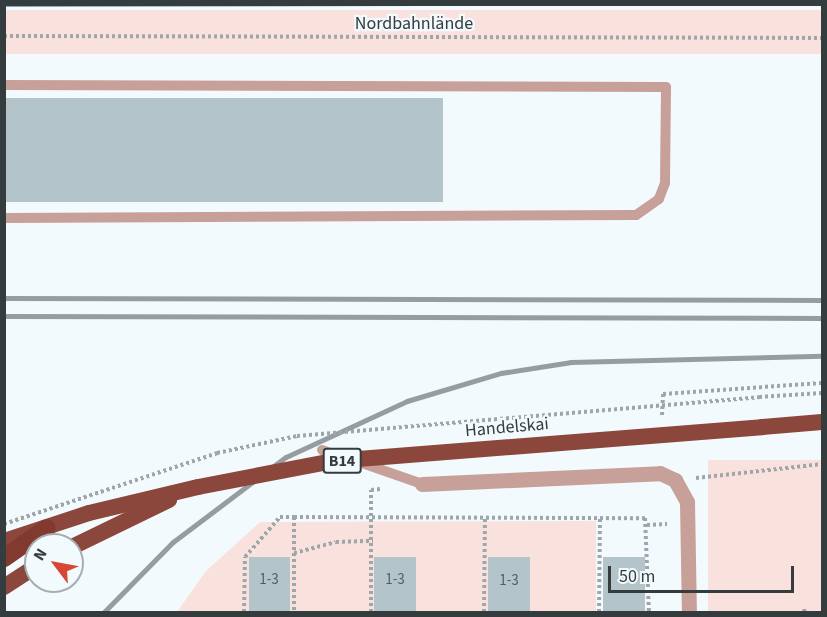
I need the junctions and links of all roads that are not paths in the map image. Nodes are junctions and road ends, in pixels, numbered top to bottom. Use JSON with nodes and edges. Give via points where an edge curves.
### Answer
{"nodes":[{"id":1,"x":4,"y":85,"type":"edge"},
{"id":2,"x":4,"y":218,"type":"edge"},
{"id":3,"x":822,"y":422,"type":"edge"},
{"id":4,"x":322,"y":450,"type":"dead end"},
{"id":5,"x":422,"y":484,"type":"joint"},
{"id":6,"x":198,"y":487,"type":"junction"},
{"id":7,"x":47,"y":528,"type":"junction"},
{"id":8,"x":4,"y":541,"type":"edge"},
{"id":9,"x":84,"y":541,"type":"edge"},
{"id":10,"x":4,"y":558,"type":"edge"},
{"id":11,"x":24,"y":574,"type":"edge"},
{"id":12,"x":4,"y":587,"type":"edge"},
{"id":13,"x":689,"y":612,"type":"edge"}],
"edges":[{"from":1,"to":2,"type":"lane","via":[[666,87],[665,183],[659,199],[636,214]]},
{"from":3,"to":6,"type":"highway","name":"Handelskai","number":"B14","bridge":true,"via":[[333,461]]},
{"from":4,"to":5,"type":"lane"},
{"from":5,"to":13,"type":"street","via":[[660,473],[675,480],[687,502]]},
{"from":6,"to":7,"type":"highway","number":"B14"},
{"from":6,"to":9,"type":"highway","number":"B14"},
{"from":7,"to":8,"type":"highway","number":"B14"},
{"from":7,"to":10,"type":"highway"},
{"from":11,"to":12,"type":"highway"}]}
